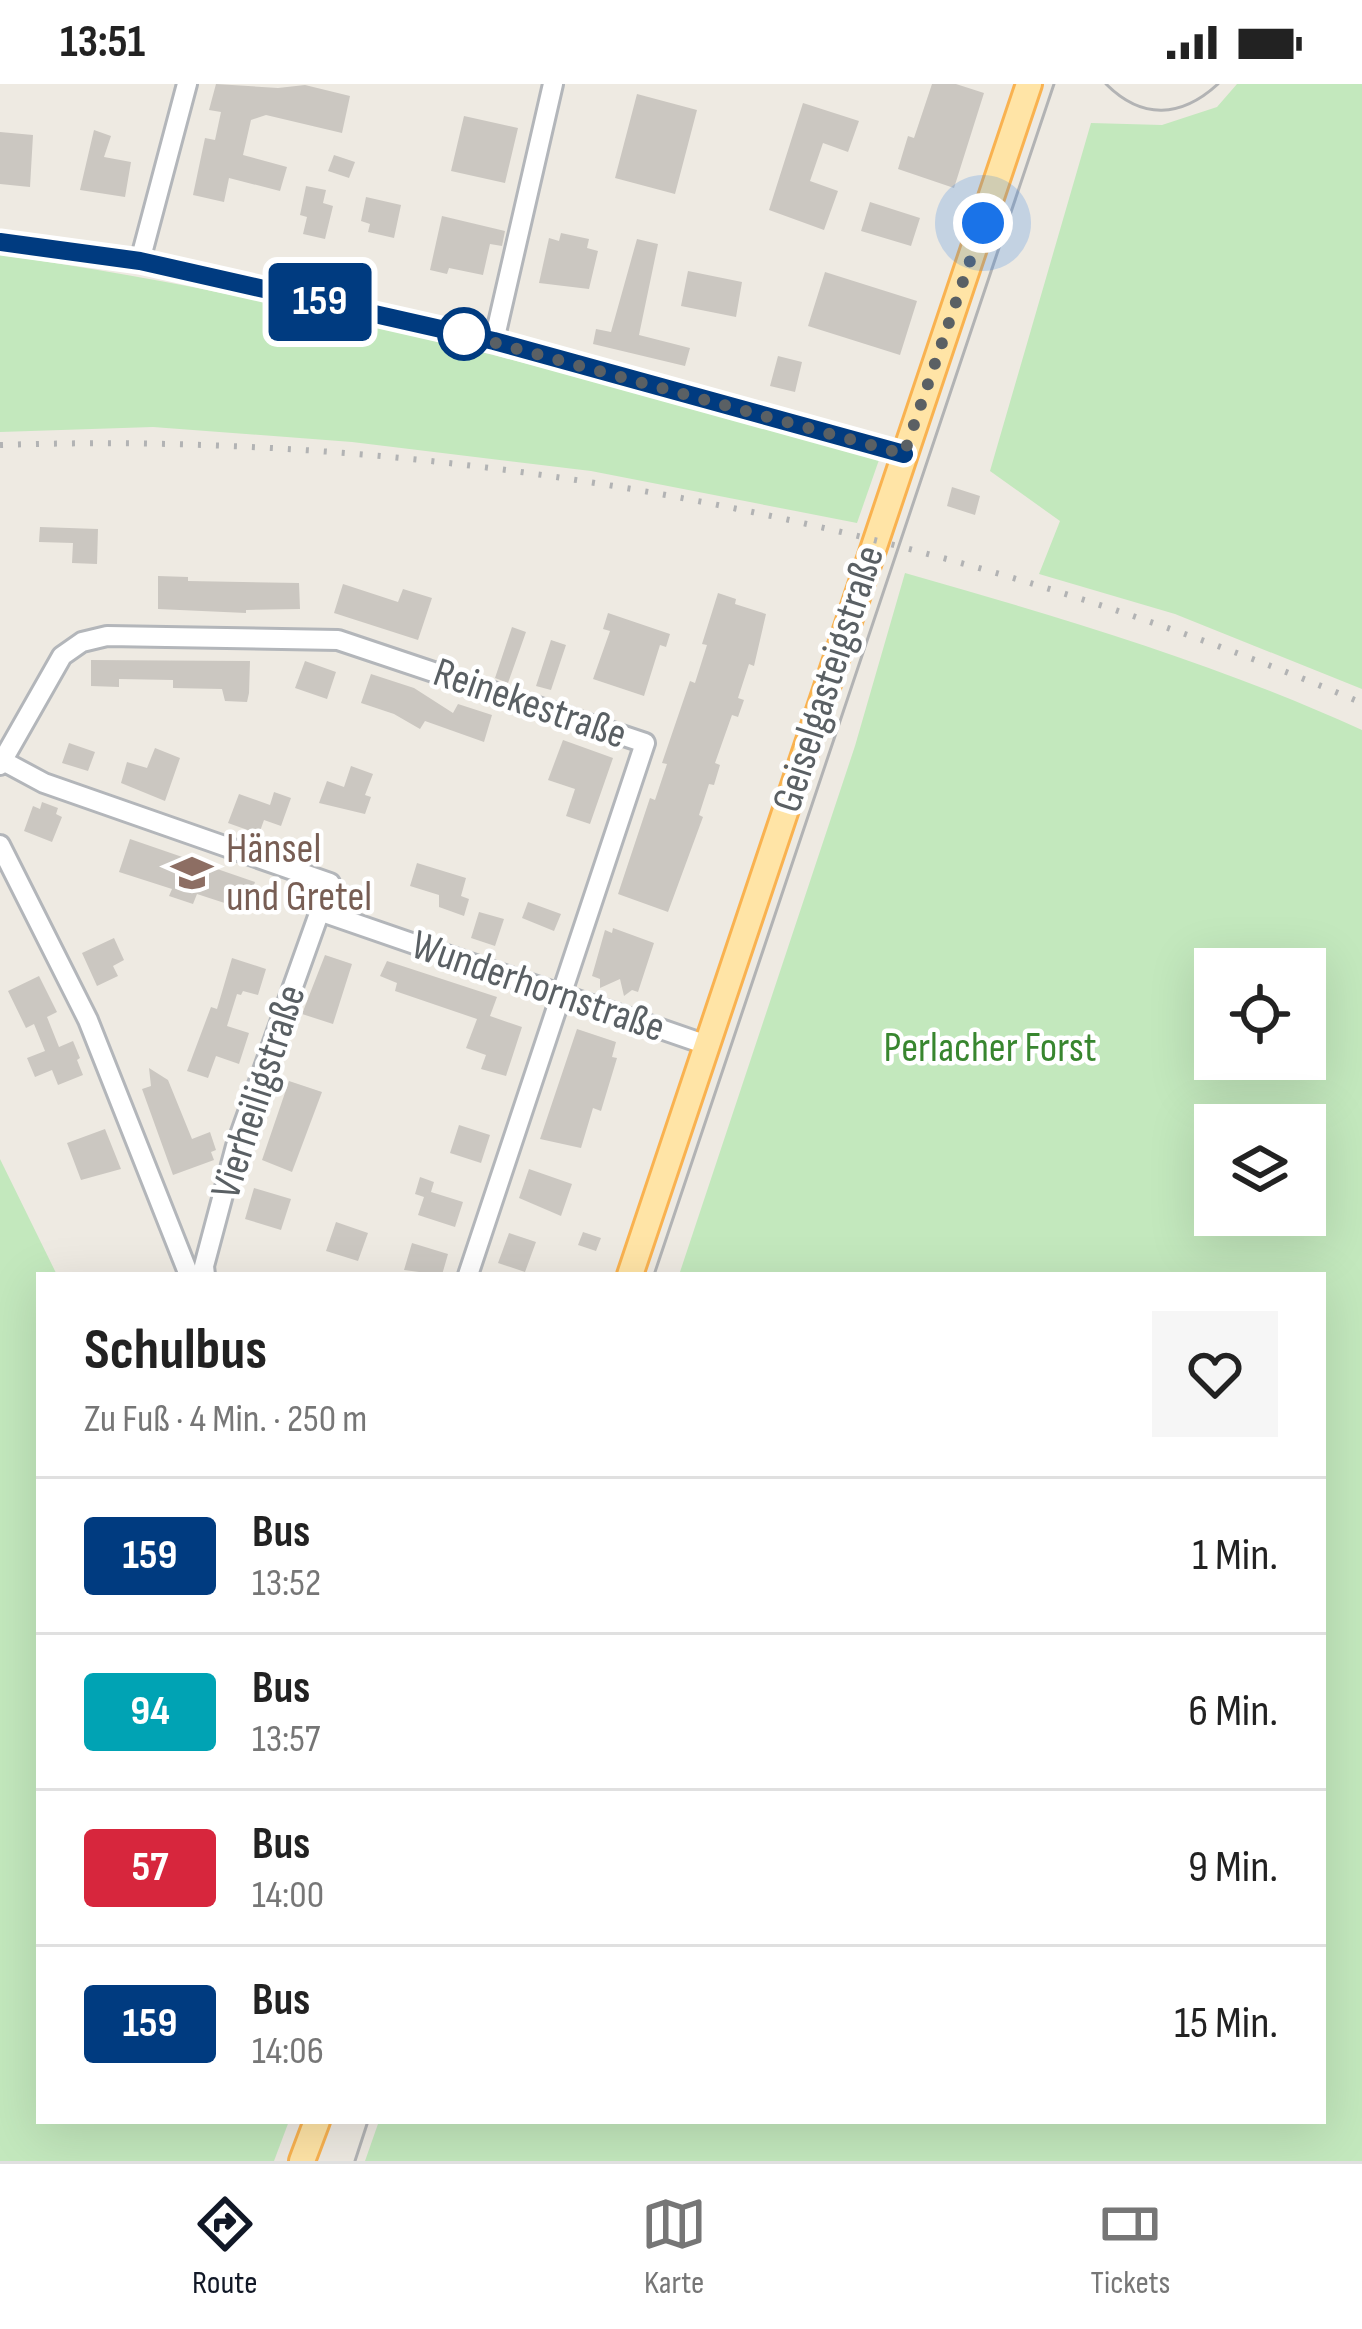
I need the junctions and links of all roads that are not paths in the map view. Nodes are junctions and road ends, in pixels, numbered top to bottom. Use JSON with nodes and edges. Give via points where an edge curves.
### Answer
{"nodes":[{"id":1,"x":187,"y":84,"type":"edge"},
{"id":2,"x":553,"y":84,"type":"edge"},
{"id":3,"x":1029,"y":84,"type":"edge"},
{"id":4,"x":0,"y":242,"type":"edge"},
{"id":5,"x":140,"y":261,"type":"junction"},
{"id":6,"x":494,"y":341,"type":"junction"},
{"id":7,"x":904,"y":454,"type":"junction"},
{"id":8,"x":1,"y":763,"type":"edge"},
{"id":9,"x":0,"y":844,"type":"edge"},
{"id":10,"x":319,"y":911,"type":"junction"},
{"id":11,"x":560,"y":997,"type":"junction"},
{"id":12,"x":707,"y":1045,"type":"junction"},
{"id":13,"x":188,"y":1272,"type":"edge"},
{"id":14,"x":206,"y":1272,"type":"edge"},
{"id":15,"x":469,"y":1272,"type":"edge"},
{"id":16,"x":631,"y":1272,"type":"edge"},
{"id":17,"x":316,"y":2124,"type":"edge"},
{"id":18,"x":302,"y":2161,"type":"edge"}],
"edges":[{"from":1,"to":5,"type":"street"},
{"from":2,"to":6,"type":"street"},
{"from":3,"to":7,"type":"main road","name":"Geiselgasteigstraße"},
{"from":4,"to":5,"type":"street"},
{"from":5,"to":6,"type":"street"},
{"from":6,"to":7,"type":"street"},
{"from":7,"to":12,"type":"main road","name":"Geiselgasteigstraße"},
{"from":8,"to":10,"type":"street","via":[[330,883]]},
{"from":8,"to":11,"type":"street","name":"Reinekestraße","via":[[62,656],[107,636],[338,640],[645,743]]},
{"from":9,"to":13,"type":"street","via":[[88,1019]]},
{"from":10,"to":11,"type":"street","name":"Wunderhornstraße"},
{"from":10,"to":14,"type":"street","name":"Vierheiligstraße","via":[[236,1146]]},
{"from":11,"to":12,"type":"street","name":"Wunderhornstraße"},
{"from":11,"to":15,"type":"street","name":"Reinekestraße"},
{"from":12,"to":16,"type":"main road","name":"Geiselgasteigstraße"},
{"from":17,"to":18,"type":"main road"}]}
